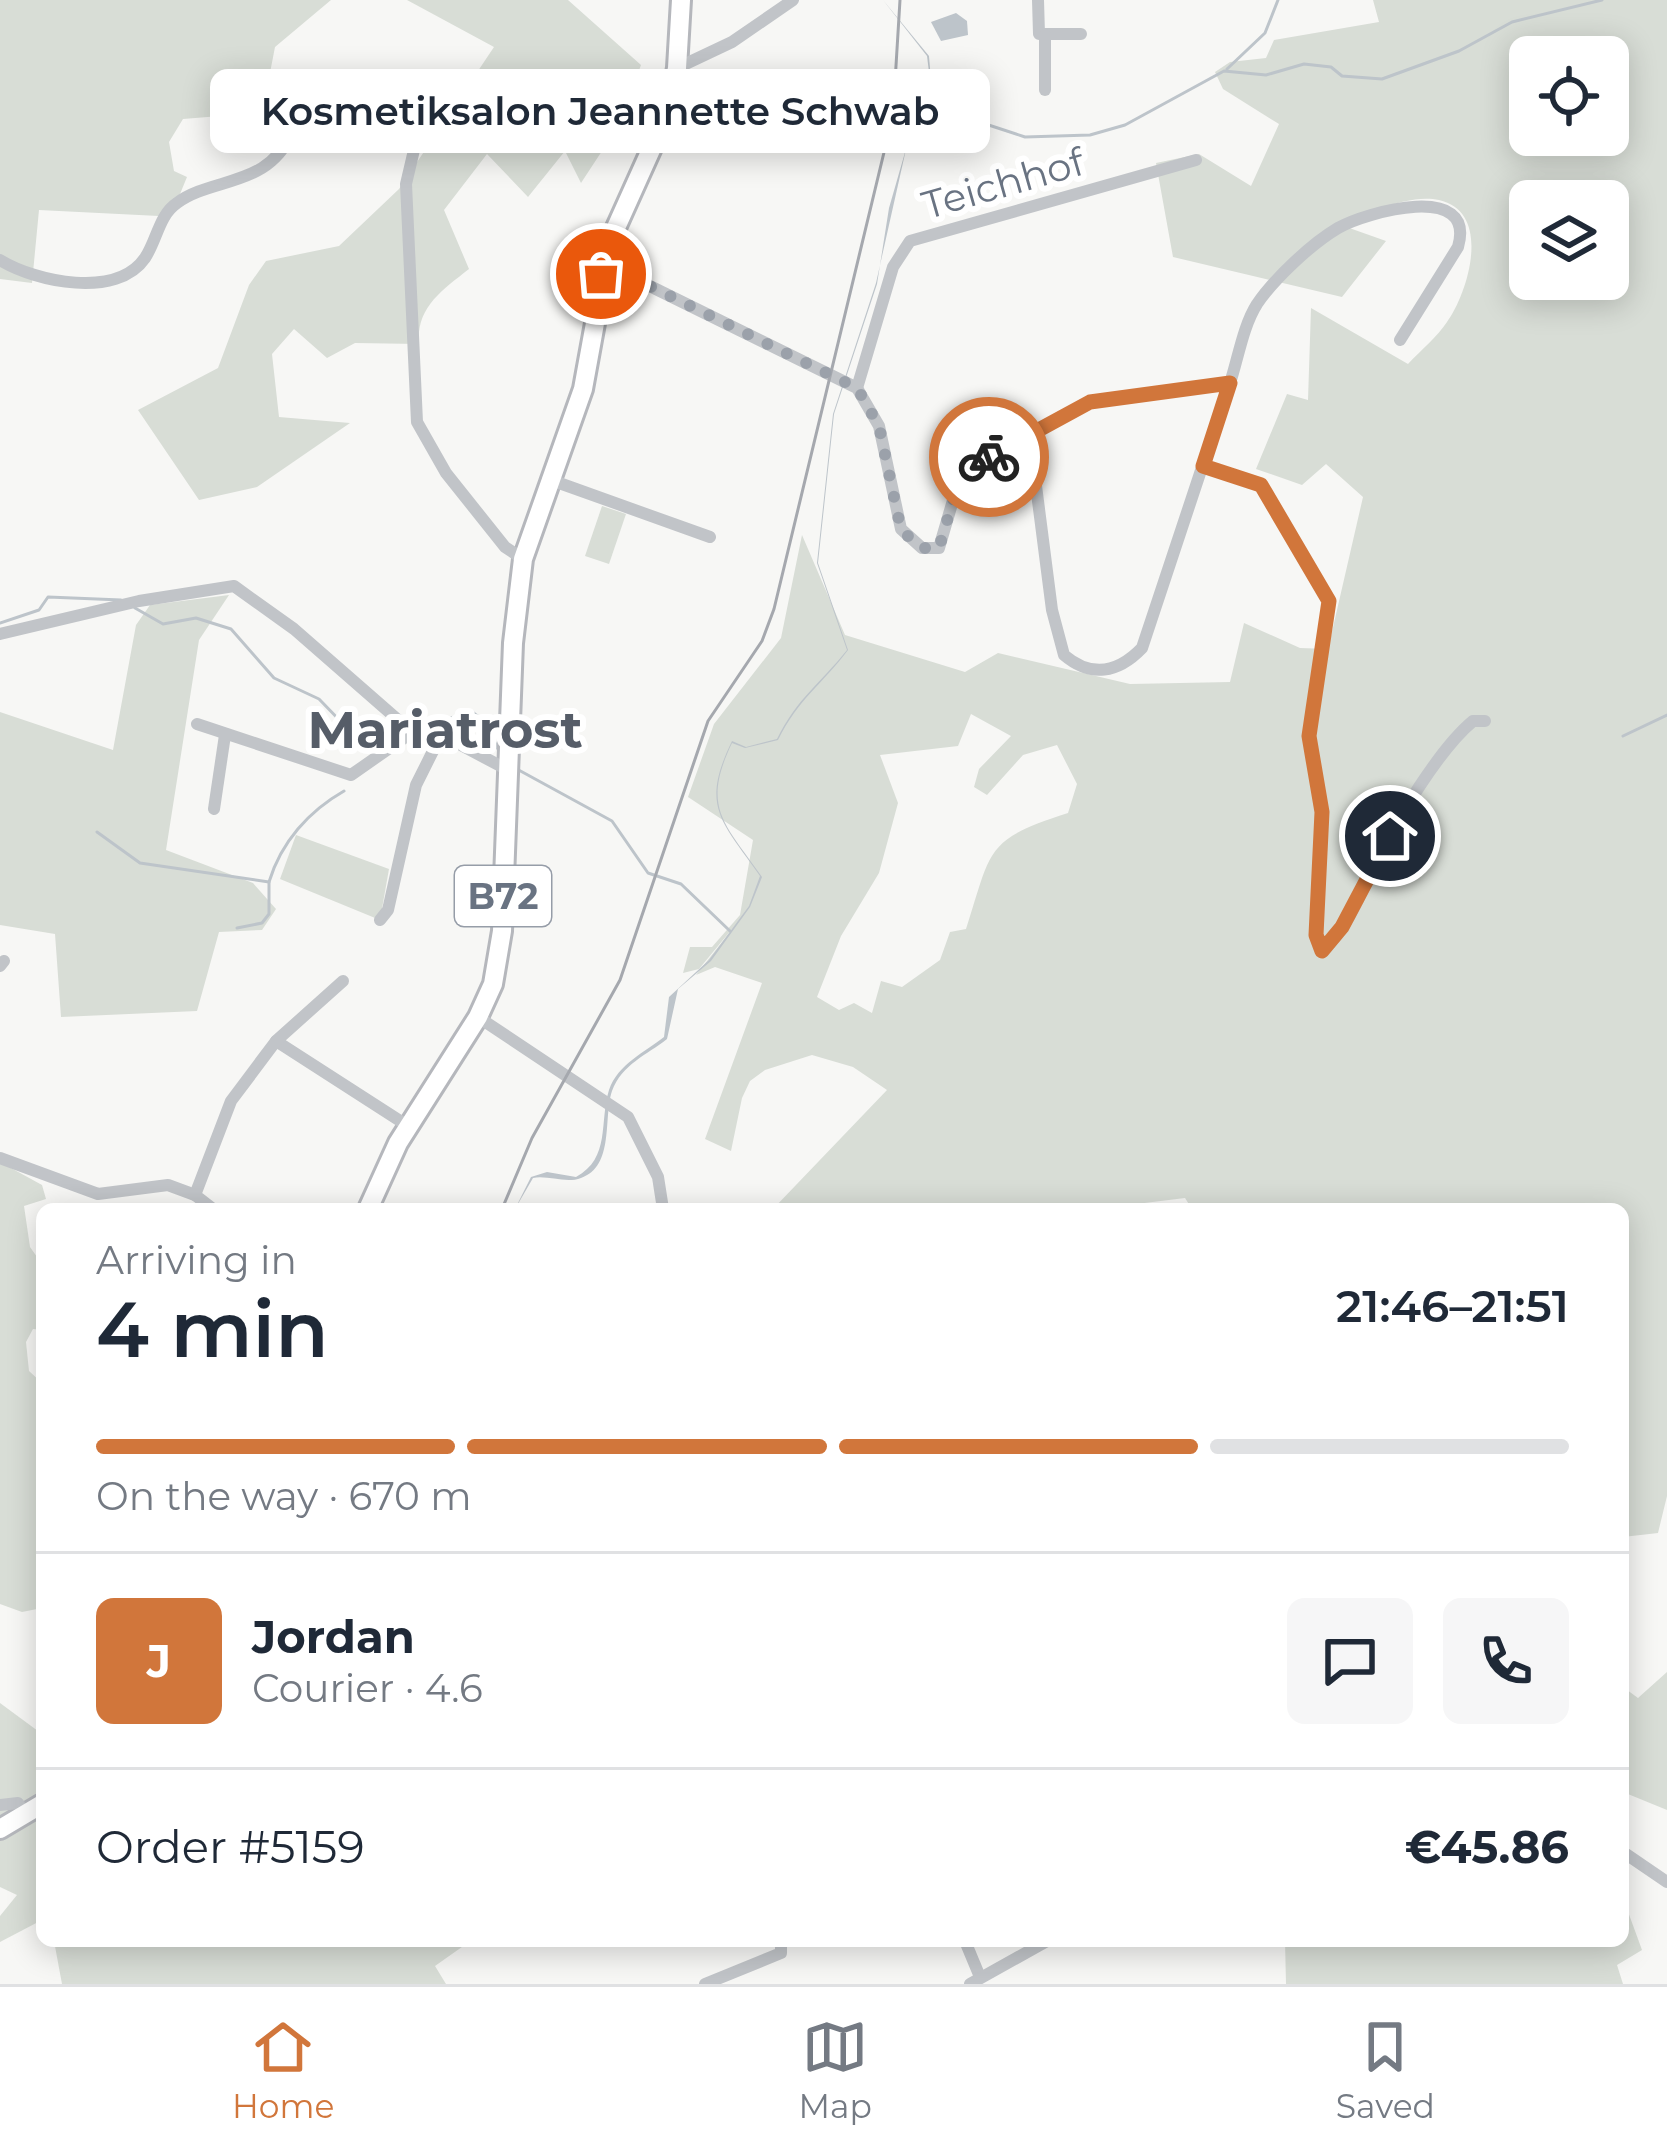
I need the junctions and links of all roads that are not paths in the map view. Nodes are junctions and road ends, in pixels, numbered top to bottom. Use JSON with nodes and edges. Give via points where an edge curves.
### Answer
{"nodes":[{"id":1,"x":681,"y":0,"type":"edge"},
{"id":2,"x":793,"y":0,"type":"edge"},
{"id":3,"x":1038,"y":0,"type":"edge"},
{"id":4,"x":1042,"y":32,"type":"junction"},
{"id":5,"x":1081,"y":34,"type":"dead end"},
{"id":6,"x":677,"y":68,"type":"junction"},
{"id":7,"x":1045,"y":90,"type":"dead end"},
{"id":8,"x":1196,"y":160,"type":"dead end"},
{"id":9,"x":0,"y":260,"type":"edge"},
{"id":10,"x":603,"y":263,"type":"junction"},
{"id":11,"x":1400,"y":340,"type":"dead end"},
{"id":12,"x":844,"y":383,"type":"junction"},
{"id":13,"x":1230,"y":383,"type":"junction"},
{"id":14,"x":1030,"y":439,"type":"junction"},
{"id":15,"x":1203,"y":466,"type":"junction"},
{"id":16,"x":547,"y":478,"type":"junction"},
{"id":17,"x":710,"y":537,"type":"dead end"},
{"id":18,"x":523,"y":559,"type":"junction"},
{"id":19,"x":0,"y":634,"type":"edge"},
{"id":20,"x":1485,"y":721,"type":"dead end"},
{"id":21,"x":197,"y":724,"type":"dead end"},
{"id":22,"x":405,"y":724,"type":"junction"},
{"id":23,"x":225,"y":735,"type":"junction"},
{"id":24,"x":440,"y":737,"type":"junction"},
{"id":25,"x":508,"y":762,"type":"junction"},
{"id":26,"x":214,"y":809,"type":"dead end"},
{"id":27,"x":380,"y":920,"type":"dead end"},
{"id":28,"x":343,"y":981,"type":"dead end"},
{"id":29,"x":478,"y":1017,"type":"junction"},
{"id":30,"x":276,"y":1041,"type":"junction"},
{"id":31,"x":407,"y":1126,"type":"junction"},
{"id":32,"x":0,"y":1158,"type":"edge"},
{"id":33,"x":196,"y":1196,"type":"junction"},
{"id":34,"x":206,"y":1203,"type":"edge"},
{"id":35,"x":371,"y":1203,"type":"edge"},
{"id":36,"x":662,"y":1203,"type":"edge"},
{"id":37,"x":0,"y":1805,"type":"edge"},
{"id":38,"x":34,"y":1809,"type":"edge"},
{"id":39,"x":0,"y":1829,"type":"edge"},
{"id":40,"x":1629,"y":1856,"type":"edge"},
{"id":41,"x":1667,"y":1882,"type":"edge"},
{"id":42,"x":781,"y":1947,"type":"edge"},
{"id":43,"x":966,"y":1947,"type":"edge"},
{"id":44,"x":1036,"y":1947,"type":"edge"},
{"id":45,"x":975,"y":1980,"type":"edge"},
{"id":46,"x":705,"y":1984,"type":"edge"}],
"edges":[{"from":1,"to":6,"type":"main road","number":"B72"},
{"from":2,"to":6,"type":"street"},
{"from":3,"to":4,"type":"street"},
{"from":4,"to":5,"type":"street"},
{"from":4,"to":7,"type":"street"},
{"from":6,"to":10,"type":"main road","number":"B72","via":[[668,112]]},
{"from":8,"to":12,"type":"street","name":"Teichhof","via":[[910,241]]},
{"from":9,"to":18,"type":"street","via":[[68,280],[120,278],[144,260],[174,205],[259,170],[315,111],[365,100],[386,108],[418,133],[406,184],[417,422],[446,473]]},
{"from":10,"to":12,"type":"street"},
{"from":10,"to":16,"type":"main road","number":"B72","via":[[583,389]]},
{"from":11,"to":13,"type":"street","via":[[1462,233],[1456,217],[1430,204],[1356,221],[1321,241],[1257,304]]},
{"from":12,"to":14,"type":"street","via":[[879,426],[901,530],[922,548],[939,548],[947,535],[961,473]]},
{"from":13,"to":14,"type":"street","via":[[1090,402],[1055,416]]},
{"from":13,"to":15,"type":"street"},
{"from":14,"to":15,"type":"street","via":[[1058,638],[1064,655],[1096,672],[1121,667],[1142,648]]},
{"from":15,"to":20,"type":"street","via":[[1261,485],[1329,601],[1309,736],[1322,812],[1322,951],[1450,744],[1473,721]]},
{"from":16,"to":17,"type":"street"},
{"from":16,"to":18,"type":"main road","number":"B72"},
{"from":18,"to":25,"type":"main road","number":"B72"},
{"from":19,"to":22,"type":"street","via":[[234,586]]},
{"from":21,"to":23,"type":"street"},
{"from":22,"to":23,"type":"street","via":[[352,775]]},
{"from":22,"to":24,"type":"street"},
{"from":23,"to":26,"type":"street"},
{"from":24,"to":25,"type":"street"},
{"from":24,"to":27,"type":"street","via":[[416,785]]},
{"from":25,"to":29,"type":"main road","number":"B72","via":[[500,946]]},
{"from":28,"to":30,"type":"street"},
{"from":29,"to":31,"type":"main road","number":"B72"},
{"from":29,"to":36,"type":"street","via":[[617,1106],[640,1134]]},
{"from":30,"to":31,"type":"street"},
{"from":30,"to":33,"type":"street","via":[[231,1101]]},
{"from":31,"to":35,"type":"main road","number":"B72"},
{"from":32,"to":33,"type":"street","via":[[98,1194],[168,1185]]},
{"from":33,"to":34,"type":"street"},
{"from":37,"to":38,"type":"street"},
{"from":38,"to":39,"type":"main road"},
{"from":40,"to":41,"type":"street"},
{"from":42,"to":46,"type":"street","via":[[768,1961]]},
{"from":43,"to":45,"type":"street"},
{"from":44,"to":45,"type":"street"}]}
